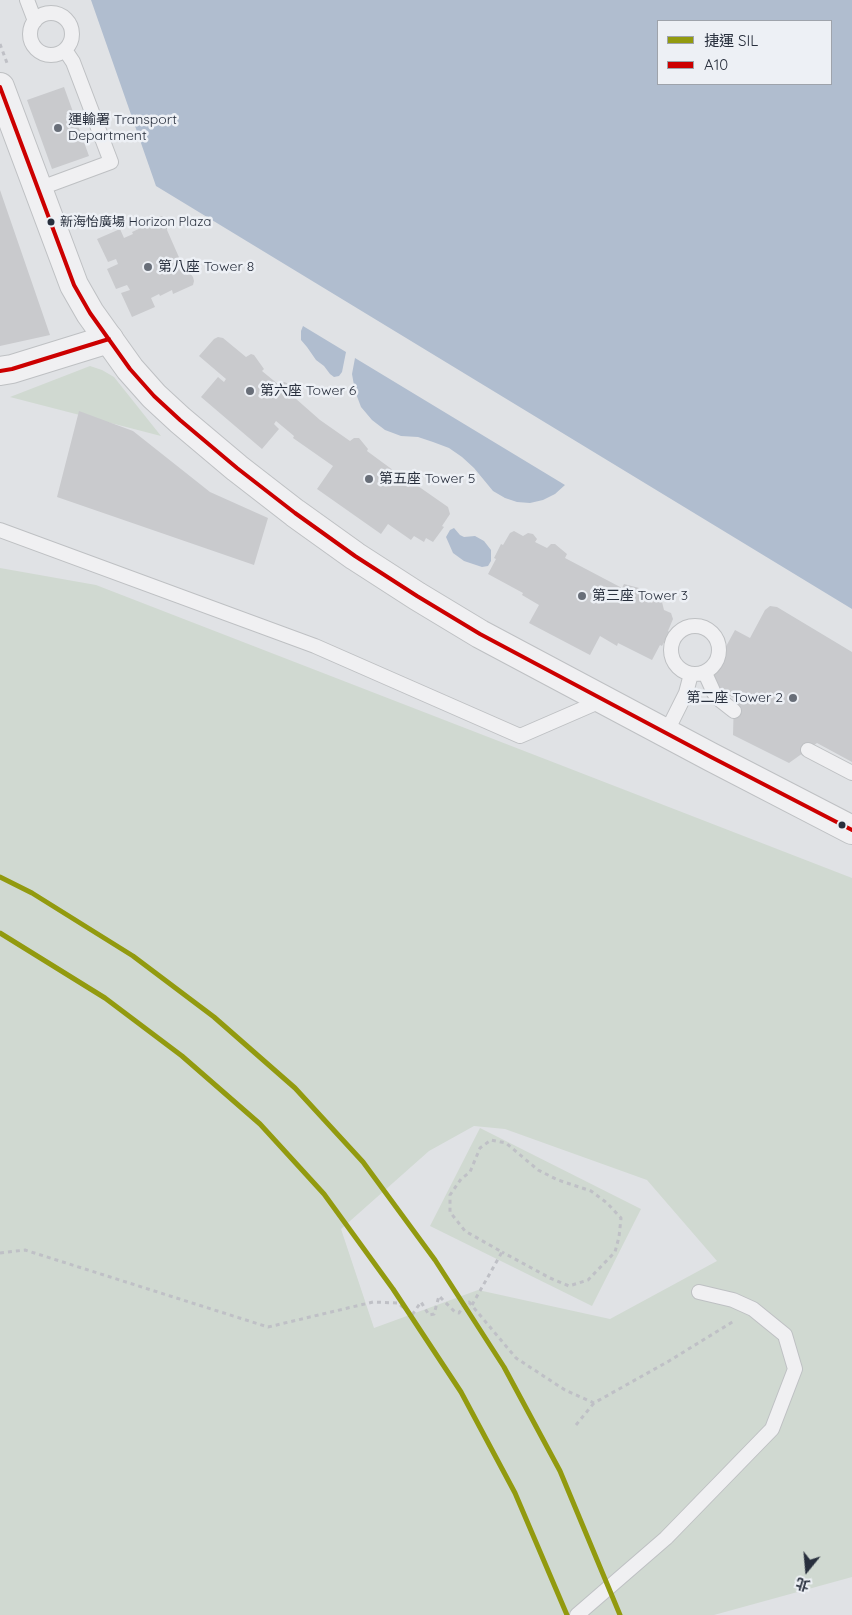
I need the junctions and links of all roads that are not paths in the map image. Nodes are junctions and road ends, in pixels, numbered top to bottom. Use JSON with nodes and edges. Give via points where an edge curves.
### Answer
{"nodes":[{"id":1,"x":27,"y":0,"type":"edge"},
{"id":2,"x":52,"y":7,"type":"edge"},
{"id":3,"x":35,"y":21,"type":"junction"},
{"id":4,"x":65,"y":50,"type":"junction"},
{"id":5,"x":5,"y":80,"type":"edge"},
{"id":6,"x":38,"y":188,"type":"junction"},
{"id":7,"x":109,"y":340,"type":"junction"},
{"id":8,"x":0,"y":371,"type":"edge"},
{"id":9,"x":0,"y":530,"type":"edge"},
{"id":10,"x":604,"y":699,"type":"junction"},
{"id":11,"x":734,"y":711,"type":"dead end"},
{"id":12,"x":666,"y":733,"type":"junction"},
{"id":13,"x":808,"y":750,"type":"dead end"},
{"id":14,"x":852,"y":773,"type":"edge"},
{"id":15,"x":852,"y":830,"type":"edge"},
{"id":16,"x":699,"y":1292,"type":"dead end"},
{"id":17,"x":577,"y":1615,"type":"edge"}],
"edges":[{"from":1,"to":3,"type":"lane"},
{"from":2,"to":3,"type":"lane"},
{"from":2,"to":4,"type":"lane","via":[[70,25],[72,38]]},
{"from":3,"to":4,"type":"lane","via":[[30,34],[35,48],[47,54]]},
{"from":4,"to":6,"type":"lane","via":[[73,62],[111,162]]},
{"from":5,"to":6,"type":"street"},
{"from":6,"to":7,"type":"street","via":[[74,285]]},
{"from":7,"to":8,"type":"street"},
{"from":7,"to":10,"type":"street","via":[[154,396],[295,513],[363,561],[480,634]]},
{"from":9,"to":10,"type":"lane","via":[[315,646],[520,736]]},
{"from":10,"to":12,"type":"street"},
{"from":11,"to":12,"type":"lane","via":[[720,700],[698,673]]},
{"from":12,"to":15,"type":"street"},
{"from":13,"to":14,"type":"lane"},
{"from":16,"to":17,"type":"lane","via":[[733,1300],[753,1309],[784,1335],[795,1369],[772,1429],[666,1538]]}]}
